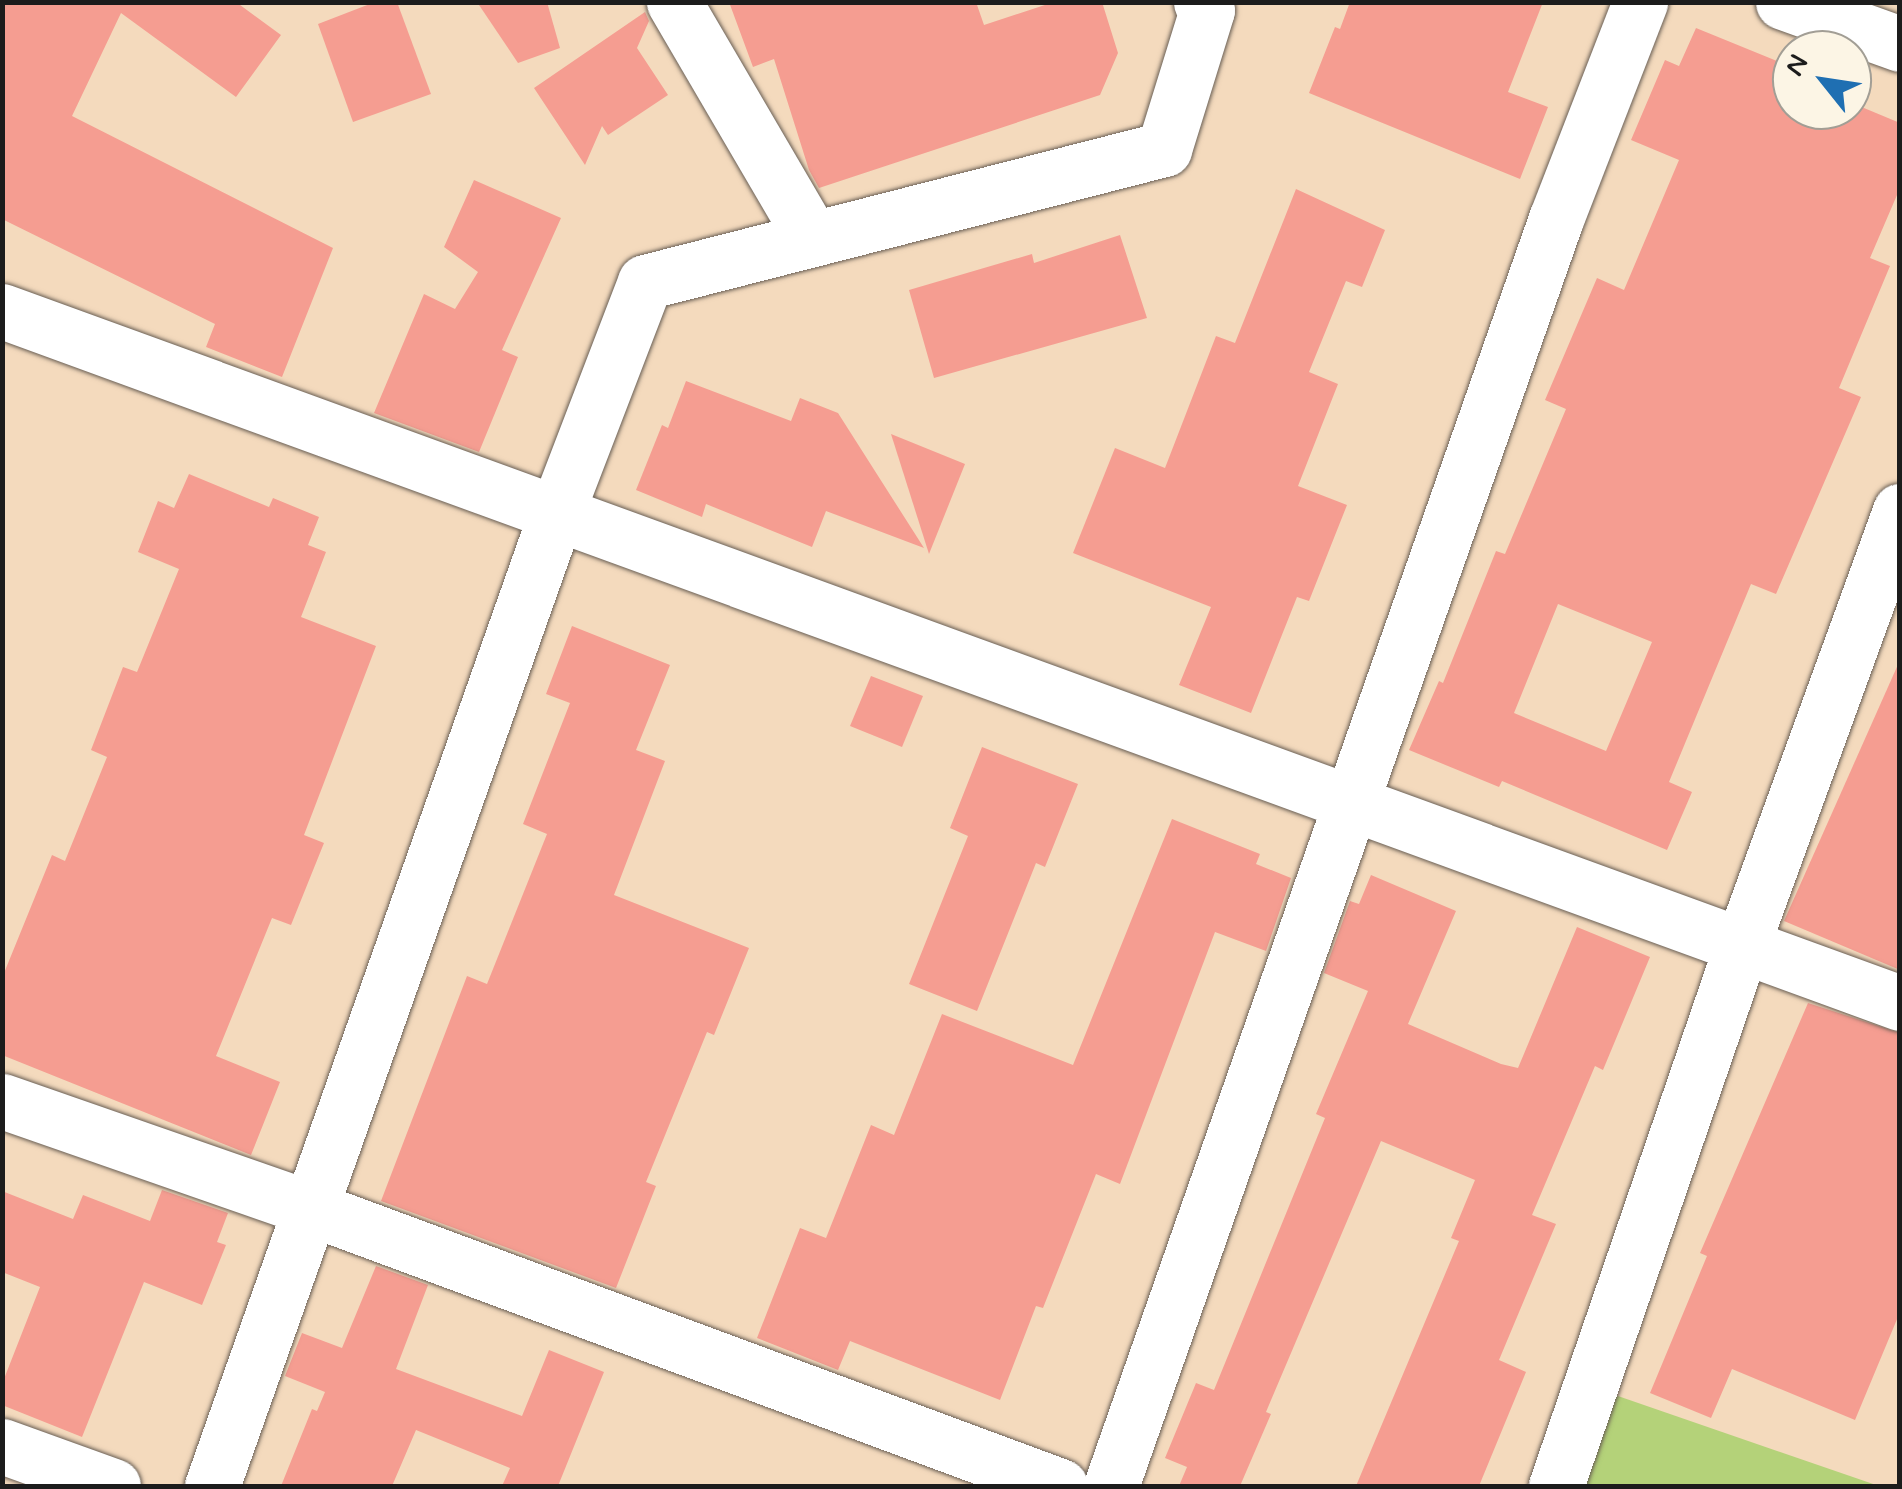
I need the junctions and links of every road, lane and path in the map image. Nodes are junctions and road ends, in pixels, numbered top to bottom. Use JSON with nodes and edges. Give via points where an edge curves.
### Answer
{"nodes":[{"id":1,"x":674,"y":2,"type":"edge"},
{"id":2,"x":1201,"y":2,"type":"edge"},
{"id":3,"x":1640,"y":2,"type":"edge"},
{"id":4,"x":1783,"y":2,"type":"edge"},
{"id":5,"x":1900,"y":44,"type":"edge"},
{"id":6,"x":812,"y":238,"type":"junction"},
{"id":7,"x":2,"y":310,"type":"edge"},
{"id":8,"x":1900,"y":512,"type":"edge"},
{"id":9,"x":556,"y":514,"type":"junction"},
{"id":10,"x":1354,"y":802,"type":"junction"},
{"id":11,"x":1742,"y":946,"type":"junction"},
{"id":12,"x":1900,"y":1003,"type":"edge"},
{"id":13,"x":2,"y":1101,"type":"edge"},
{"id":14,"x":310,"y":1208,"type":"junction"},
{"id":15,"x":2,"y":1446,"type":"edge"},
{"id":16,"x":113,"y":1486,"type":"edge"},
{"id":17,"x":212,"y":1486,"type":"edge"},
{"id":18,"x":1060,"y":1486,"type":"edge"},
{"id":19,"x":1111,"y":1486,"type":"edge"},
{"id":20,"x":1556,"y":1486,"type":"edge"}],
"edges":[{"from":1,"to":6,"type":"street"},
{"from":2,"to":6,"type":"street","via":[[1207,10],[1164,148]]},
{"from":3,"to":10,"type":"street","via":[[1556,219]]},
{"from":4,"to":5,"type":"street"},
{"from":6,"to":9,"type":"street","via":[[645,282]]},
{"from":7,"to":9,"type":"street"},
{"from":8,"to":11,"type":"street"},
{"from":9,"to":10,"type":"street"},
{"from":9,"to":14,"type":"street"},
{"from":10,"to":11,"type":"street"},
{"from":10,"to":19,"type":"street"},
{"from":11,"to":12,"type":"street"},
{"from":11,"to":20,"type":"street"},
{"from":13,"to":14,"type":"street"},
{"from":14,"to":17,"type":"street"},
{"from":14,"to":18,"type":"street"},
{"from":15,"to":16,"type":"street"}]}
